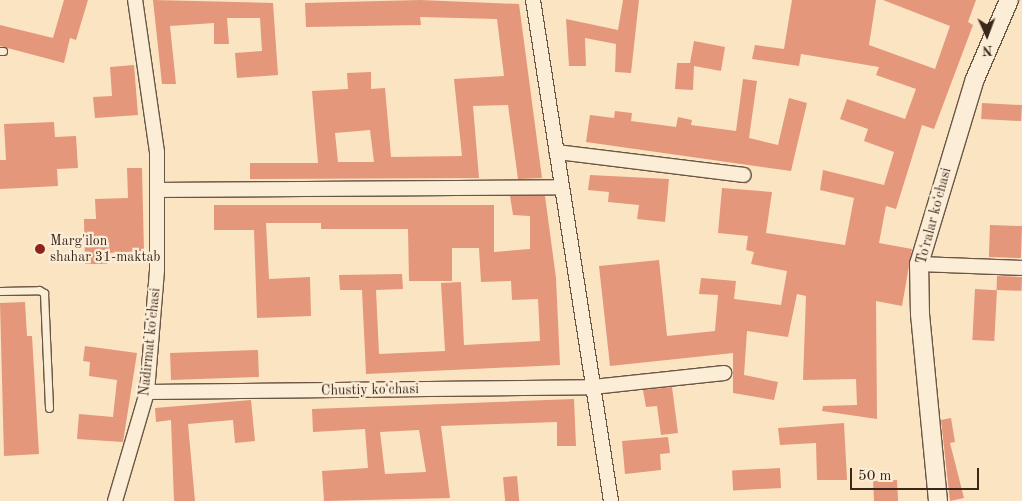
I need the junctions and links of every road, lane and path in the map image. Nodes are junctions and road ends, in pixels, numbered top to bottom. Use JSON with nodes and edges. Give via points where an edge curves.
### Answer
{"nodes":[{"id":1,"x":135,"y":0,"type":"edge"},
{"id":2,"x":533,"y":0,"type":"edge"},
{"id":3,"x":1009,"y":0,"type":"edge"},
{"id":4,"x":557,"y":152,"type":"junction"},
{"id":5,"x":744,"y":175,"type":"dead end"},
{"id":6,"x":562,"y":187,"type":"junction"},
{"id":7,"x":160,"y":190,"type":"junction"},
{"id":8,"x":919,"y":264,"type":"junction"},
{"id":9,"x":1022,"y":268,"type":"edge"},
{"id":10,"x":0,"y":291,"type":"edge"},
{"id":11,"x":724,"y":373,"type":"dead end"},
{"id":12,"x":593,"y":387,"type":"junction"},
{"id":13,"x":147,"y":392,"type":"junction"},
{"id":14,"x":49,"y":408,"type":"dead end"},
{"id":15,"x":115,"y":501,"type":"edge"},
{"id":16,"x":611,"y":501,"type":"edge"},
{"id":17,"x":938,"y":501,"type":"edge"}],
"edges":[{"from":1,"to":7,"type":"street","name":"Nadirmat koʻchasi"},
{"from":2,"to":4,"type":"street"},
{"from":3,"to":8,"type":"street","name":"Toʻralar koʻchasi","via":[[975,79]]},
{"from":4,"to":5,"type":"street"},
{"from":4,"to":6,"type":"street"},
{"from":6,"to":7,"type":"street"},
{"from":6,"to":12,"type":"street"},
{"from":7,"to":13,"type":"street","name":"Nadirmat koʻchasi"},
{"from":8,"to":9,"type":"street"},
{"from":8,"to":17,"type":"street","name":"Toʻralar koʻchasi","via":[[920,314]]},
{"from":10,"to":14,"type":"lane","via":[[39,290],[44,293]]},
{"from":11,"to":12,"type":"street","name":"Chustiy koʻchasi"},
{"from":12,"to":13,"type":"street","name":"Chustiy koʻchasi"},
{"from":12,"to":16,"type":"street"},
{"from":13,"to":15,"type":"street","name":"Nadirmat koʻchasi"}]}
